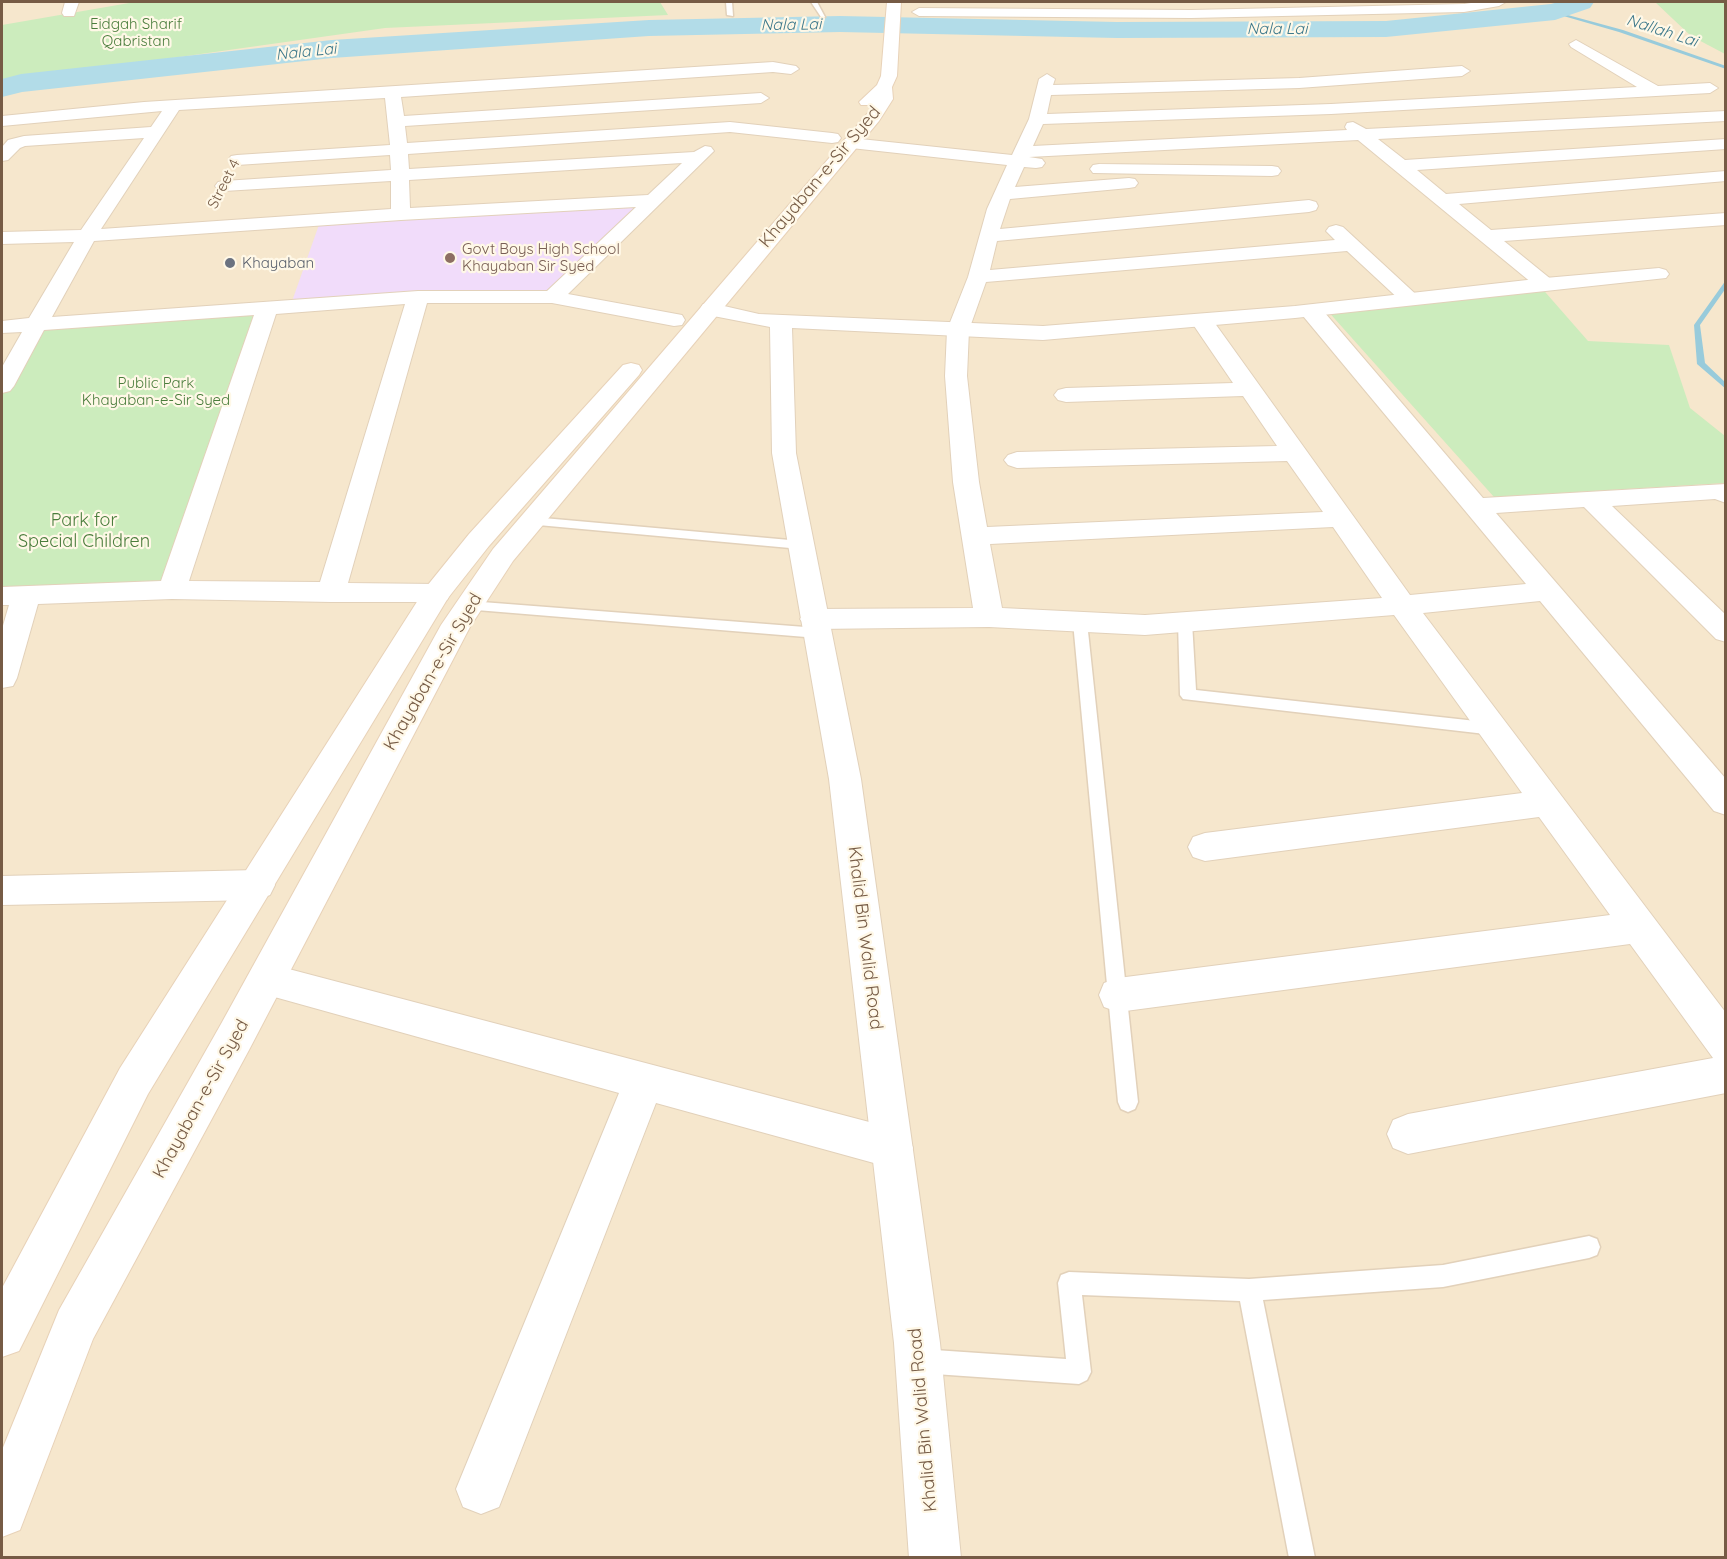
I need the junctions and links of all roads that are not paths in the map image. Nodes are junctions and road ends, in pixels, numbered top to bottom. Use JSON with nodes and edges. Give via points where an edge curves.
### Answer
{"nodes":[{"id":1,"x":729,"y":2,"type":"edge"},
{"id":2,"x":814,"y":2,"type":"edge"},
{"id":3,"x":894,"y":2,"type":"edge"},
{"id":4,"x":1499,"y":2,"type":"edge"},
{"id":5,"x":1391,"y":5,"type":"edge"},
{"id":6,"x":1461,"y":5,"type":"edge"},
{"id":7,"x":1355,"y":6,"type":"edge"},
{"id":8,"x":920,"y":12,"type":"dead end"},
{"id":9,"x":731,"y":15,"type":"dead end"},
{"id":10,"x":823,"y":16,"type":"dead end"},
{"id":11,"x":1576,"y":44,"type":"dead end"},
{"id":12,"x":1282,"y":69,"type":"dead end"},
{"id":13,"x":1462,"y":71,"type":"dead end"},
{"id":14,"x":1299,"y":82,"type":"junction"},
{"id":15,"x":1710,"y":88,"type":"dead end"},
{"id":16,"x":1653,"y":90,"type":"junction"},
{"id":17,"x":383,"y":93,"type":"junction"},
{"id":18,"x":761,"y":98,"type":"junction"},
{"id":19,"x":173,"y":107,"type":"junction"},
{"id":20,"x":1331,"y":109,"type":"junction"},
{"id":21,"x":1725,"y":116,"type":"edge"},
{"id":22,"x":1037,"y":119,"type":"junction"},
{"id":23,"x":2,"y":121,"type":"edge"},
{"id":24,"x":396,"y":122,"type":"junction"},
{"id":25,"x":730,"y":127,"type":"junction"},
{"id":26,"x":156,"y":132,"type":"junction"},
{"id":27,"x":1362,"y":134,"type":"junction"},
{"id":28,"x":2,"y":138,"type":"edge"},
{"id":29,"x":24,"y":141,"type":"junction"},
{"id":30,"x":245,"y":141,"type":"dead end"},
{"id":31,"x":841,"y":141,"type":"junction"},
{"id":32,"x":1240,"y":142,"type":"junction"},
{"id":33,"x":1725,"y":144,"type":"edge"},
{"id":34,"x":399,"y":148,"type":"junction"},
{"id":35,"x":2,"y":156,"type":"edge"},
{"id":36,"x":1019,"y":156,"type":"junction"},
{"id":37,"x":699,"y":157,"type":"junction"},
{"id":38,"x":237,"y":160,"type":"junction"},
{"id":39,"x":1401,"y":166,"type":"junction"},
{"id":40,"x":1272,"y":171,"type":"junction"},
{"id":41,"x":400,"y":176,"type":"junction"},
{"id":42,"x":1725,"y":176,"type":"edge"},
{"id":43,"x":224,"y":186,"type":"junction"},
{"id":44,"x":1002,"y":194,"type":"junction"},
{"id":45,"x":654,"y":200,"type":"junction"},
{"id":46,"x":1442,"y":200,"type":"junction"},
{"id":47,"x":1309,"y":206,"type":"junction"},
{"id":48,"x":401,"y":214,"type":"junction"},
{"id":49,"x":1725,"y":219,"type":"edge"},
{"id":50,"x":202,"y":227,"type":"junction"},
{"id":51,"x":87,"y":236,"type":"junction"},
{"id":52,"x":989,"y":236,"type":"junction"},
{"id":53,"x":1486,"y":236,"type":"junction"},
{"id":54,"x":2,"y":238,"type":"edge"},
{"id":55,"x":1351,"y":245,"type":"junction"},
{"id":56,"x":1659,"y":274,"type":"dead end"},
{"id":57,"x":978,"y":277,"type":"junction"},
{"id":58,"x":1545,"y":284,"type":"junction"},
{"id":59,"x":418,"y":297,"type":"junction"},
{"id":60,"x":552,"y":297,"type":"junction"},
{"id":61,"x":1410,"y":299,"type":"junction"},
{"id":62,"x":267,"y":308,"type":"junction"},
{"id":63,"x":711,"y":309,"type":"junction"},
{"id":64,"x":1311,"y":311,"type":"junction"},
{"id":65,"x":675,"y":320,"type":"junction"},
{"id":66,"x":1201,"y":320,"type":"junction"},
{"id":67,"x":781,"y":321,"type":"junction"},
{"id":68,"x":37,"y":325,"type":"junction"},
{"id":69,"x":2,"y":327,"type":"edge"},
{"id":70,"x":958,"y":330,"type":"junction"},
{"id":71,"x":2,"y":386,"type":"edge"},
{"id":72,"x":1250,"y":389,"type":"junction"},
{"id":73,"x":1066,"y":395,"type":"dead end"},
{"id":74,"x":1296,"y":453,"type":"junction"},
{"id":75,"x":1017,"y":460,"type":"dead end"},
{"id":76,"x":1725,"y":495,"type":"edge"},
{"id":77,"x":1590,"y":500,"type":"junction"},
{"id":78,"x":1478,"y":506,"type":"junction"},
{"id":79,"x":1342,"y":519,"type":"junction"},
{"id":80,"x":532,"y":520,"type":"junction"},
{"id":81,"x":975,"y":536,"type":"junction"},
{"id":82,"x":801,"y":545,"type":"junction"},
{"id":83,"x":172,"y":590,"type":"junction"},
{"id":84,"x":1548,"y":591,"type":"junction"},
{"id":85,"x":331,"y":593,"type":"junction"},
{"id":86,"x":437,"y":593,"type":"junction"},
{"id":87,"x":14,"y":596,"type":"edge"},
{"id":88,"x":1401,"y":604,"type":"junction"},
{"id":89,"x":469,"y":606,"type":"junction"},
{"id":90,"x":989,"y":617,"type":"junction"},
{"id":91,"x":1080,"y":622,"type":"junction"},
{"id":92,"x":1185,"y":622,"type":"junction"},
{"id":93,"x":816,"y":626,"type":"junction"},
{"id":94,"x":1725,"y":632,"type":"edge"},
{"id":95,"x":2,"y":678,"type":"edge"},
{"id":96,"x":1494,"y":729,"type":"junction"},
{"id":97,"x":1723,"y":795,"type":"edge"},
{"id":98,"x":1549,"y":803,"type":"junction"},
{"id":99,"x":1205,"y":847,"type":"dead end"},
{"id":100,"x":257,"y":885,"type":"junction"},
{"id":101,"x":2,"y":891,"type":"edge"},
{"id":102,"x":1640,"y":927,"type":"junction"},
{"id":103,"x":266,"y":979,"type":"junction"},
{"id":104,"x":1118,"y":995,"type":"junction"},
{"id":105,"x":1725,"y":1045,"type":"edge"},
{"id":106,"x":1725,"y":1074,"type":"edge"},
{"id":107,"x":644,"y":1081,"type":"junction"},
{"id":108,"x":1128,"y":1102,"type":"dead end"},
{"id":109,"x":1408,"y":1134,"type":"dead end"},
{"id":110,"x":892,"y":1148,"type":"junction"},
{"id":111,"x":1589,"y":1247,"type":"dead end"},
{"id":112,"x":1249,"y":1290,"type":"junction"},
{"id":113,"x":2,"y":1334,"type":"edge"},
{"id":114,"x":919,"y":1360,"type":"junction"},
{"id":115,"x":481,"y":1489,"type":"dead end"},
{"id":116,"x":2,"y":1512,"type":"edge"},
{"id":117,"x":934,"y":1557,"type":"edge"},
{"id":118,"x":1302,"y":1557,"type":"edge"}],
"edges":[{"from":1,"to":9,"type":"lane"},
{"from":2,"to":10,"type":"lane"},
{"from":3,"to":31,"type":"street","name":"Khayaban-e-Sir Syed","via":[[885,99]]},
{"from":4,"to":6,"type":"street"},
{"from":5,"to":6,"type":"street"},
{"from":5,"to":7,"type":"street"},
{"from":7,"to":8,"type":"street","via":[[1191,14]]},
{"from":11,"to":16,"type":"street"},
{"from":12,"to":14,"type":"street"},
{"from":13,"to":14,"type":"street"},
{"from":14,"to":20,"type":"street"},
{"from":14,"to":22,"type":"street","via":[[1045,85]]},
{"from":15,"to":16,"type":"street"},
{"from":16,"to":20,"type":"street"},
{"from":17,"to":18,"type":"street","via":[[791,69]]},
{"from":17,"to":19,"type":"street"},
{"from":17,"to":24,"type":"street","via":[[393,95]]},
{"from":18,"to":24,"type":"street"},
{"from":18,"to":25,"type":"street"},
{"from":19,"to":23,"type":"street"},
{"from":19,"to":26,"type":"street"},
{"from":20,"to":22,"type":"street"},
{"from":20,"to":27,"type":"street"},
{"from":21,"to":27,"type":"street"},
{"from":22,"to":36,"type":"street"},
{"from":24,"to":34,"type":"street"},
{"from":25,"to":31,"type":"street"},
{"from":25,"to":34,"type":"street"},
{"from":25,"to":37,"type":"street"},
{"from":26,"to":29,"type":"street"},
{"from":26,"to":51,"type":"street"},
{"from":27,"to":32,"type":"street"},
{"from":27,"to":39,"type":"street"},
{"from":28,"to":29,"type":"street"},
{"from":29,"to":35,"type":"street","via":[[14,144]]},
{"from":30,"to":38,"type":"street","name":"Street 4"},
{"from":31,"to":36,"type":"street"},
{"from":31,"to":63,"type":"street","name":"Khayaban-e-Sir Syed"},
{"from":31,"to":65,"type":"street","name":"Khayaban-e-Sir Syed"},
{"from":32,"to":36,"type":"street"},
{"from":32,"to":40,"type":"street"},
{"from":33,"to":39,"type":"street"},
{"from":34,"to":38,"type":"street"},
{"from":34,"to":41,"type":"street"},
{"from":36,"to":40,"type":"street","via":[[1079,167]]},
{"from":36,"to":44,"type":"street"},
{"from":37,"to":41,"type":"street"},
{"from":37,"to":45,"type":"street"},
{"from":38,"to":43,"type":"street","name":"Street 4"},
{"from":39,"to":46,"type":"street"},
{"from":40,"to":44,"type":"street"},
{"from":40,"to":47,"type":"street"},
{"from":41,"to":43,"type":"street"},
{"from":41,"to":48,"type":"street"},
{"from":42,"to":46,"type":"street"},
{"from":43,"to":50,"type":"street","name":"Street 4"},
{"from":44,"to":52,"type":"street"},
{"from":45,"to":48,"type":"street"},
{"from":45,"to":60,"type":"street"},
{"from":46,"to":53,"type":"street"},
{"from":47,"to":52,"type":"street"},
{"from":47,"to":55,"type":"street"},
{"from":48,"to":50,"type":"street"},
{"from":49,"to":53,"type":"street"},
{"from":50,"to":51,"type":"street"},
{"from":51,"to":54,"type":"street"},
{"from":51,"to":68,"type":"street"},
{"from":52,"to":57,"type":"street"},
{"from":53,"to":58,"type":"street"},
{"from":55,"to":57,"type":"street"},
{"from":55,"to":61,"type":"street"},
{"from":56,"to":58,"type":"street"},
{"from":57,"to":70,"type":"street"},
{"from":58,"to":61,"type":"street"},
{"from":59,"to":60,"type":"street"},
{"from":59,"to":62,"type":"street"},
{"from":59,"to":85,"type":"street"},
{"from":60,"to":65,"type":"street"},
{"from":61,"to":64,"type":"street"},
{"from":62,"to":68,"type":"street"},
{"from":62,"to":83,"type":"street"},
{"from":63,"to":67,"type":"street"},
{"from":63,"to":80,"type":"street","name":"Khayaban-e-Sir Syed"},
{"from":64,"to":66,"type":"street"},
{"from":64,"to":78,"type":"street"},
{"from":65,"to":86,"type":"street","name":"Khayaban-e-Sir Syed","via":[[479,540]]},
{"from":66,"to":70,"type":"street","via":[[1043,333]]},
{"from":66,"to":72,"type":"street"},
{"from":67,"to":70,"type":"street"},
{"from":67,"to":82,"type":"street","name":"Khalid Bin Walid Road","via":[[784,453]]},
{"from":68,"to":69,"type":"street"},
{"from":68,"to":71,"type":"street"},
{"from":70,"to":81,"type":"street","via":[[956,376]]},
{"from":72,"to":73,"type":"street"},
{"from":72,"to":74,"type":"street"},
{"from":74,"to":75,"type":"street"},
{"from":74,"to":79,"type":"street"},
{"from":76,"to":77,"type":"street","via":[[1722,491]]},
{"from":77,"to":78,"type":"street"},
{"from":77,"to":94,"type":"street"},
{"from":78,"to":84,"type":"street"},
{"from":79,"to":81,"type":"street"},
{"from":79,"to":88,"type":"street"},
{"from":80,"to":82,"type":"lane"},
{"from":80,"to":89,"type":"street","name":"Khayaban-e-Sir Syed"},
{"from":81,"to":90,"type":"street"},
{"from":82,"to":93,"type":"street","name":"Khalid Bin Walid Road"},
{"from":83,"to":85,"type":"street"},
{"from":83,"to":87,"type":"street"},
{"from":84,"to":88,"type":"street"},
{"from":84,"to":97,"type":"street"},
{"from":85,"to":86,"type":"street"},
{"from":86,"to":100,"type":"street","name":"Khayaban-e-Sir Syed"},
{"from":87,"to":95,"type":"street"},
{"from":88,"to":92,"type":"street"},
{"from":88,"to":96,"type":"street"},
{"from":89,"to":93,"type":"lane"},
{"from":89,"to":103,"type":"street","name":"Khayaban-e-Sir Syed"},
{"from":90,"to":91,"type":"street"},
{"from":90,"to":93,"type":"street"},
{"from":91,"to":92,"type":"street"},
{"from":91,"to":104,"type":"lane"},
{"from":92,"to":96,"type":"lane","via":[[1188,695]]},
{"from":93,"to":110,"type":"street","name":"Khalid Bin Walid Road","via":[[845,779]]},
{"from":96,"to":98,"type":"street"},
{"from":98,"to":99,"type":"street"},
{"from":98,"to":102,"type":"street"},
{"from":100,"to":101,"type":"street"},
{"from":100,"to":113,"type":"street","name":"Khayaban-e-Sir Syed","via":[[134,1081]]},
{"from":102,"to":104,"type":"street"},
{"from":102,"to":105,"type":"street"},
{"from":103,"to":107,"type":"street"},
{"from":103,"to":116,"type":"street","name":"Khayaban-e-Sir Syed","via":[[75,1326]]},
{"from":104,"to":108,"type":"lane"},
{"from":106,"to":109,"type":"street"},
{"from":107,"to":110,"type":"street"},
{"from":107,"to":115,"type":"street"},
{"from":110,"to":114,"type":"street","name":"Khalid Bin Walid Road"},
{"from":111,"to":112,"type":"lane","via":[[1443,1276]]},
{"from":112,"to":114,"type":"lane","via":[[1070,1283],[1079,1372]]},
{"from":112,"to":118,"type":"lane"},
{"from":114,"to":117,"type":"street","name":"Khalid Bin Walid Road"}]}
